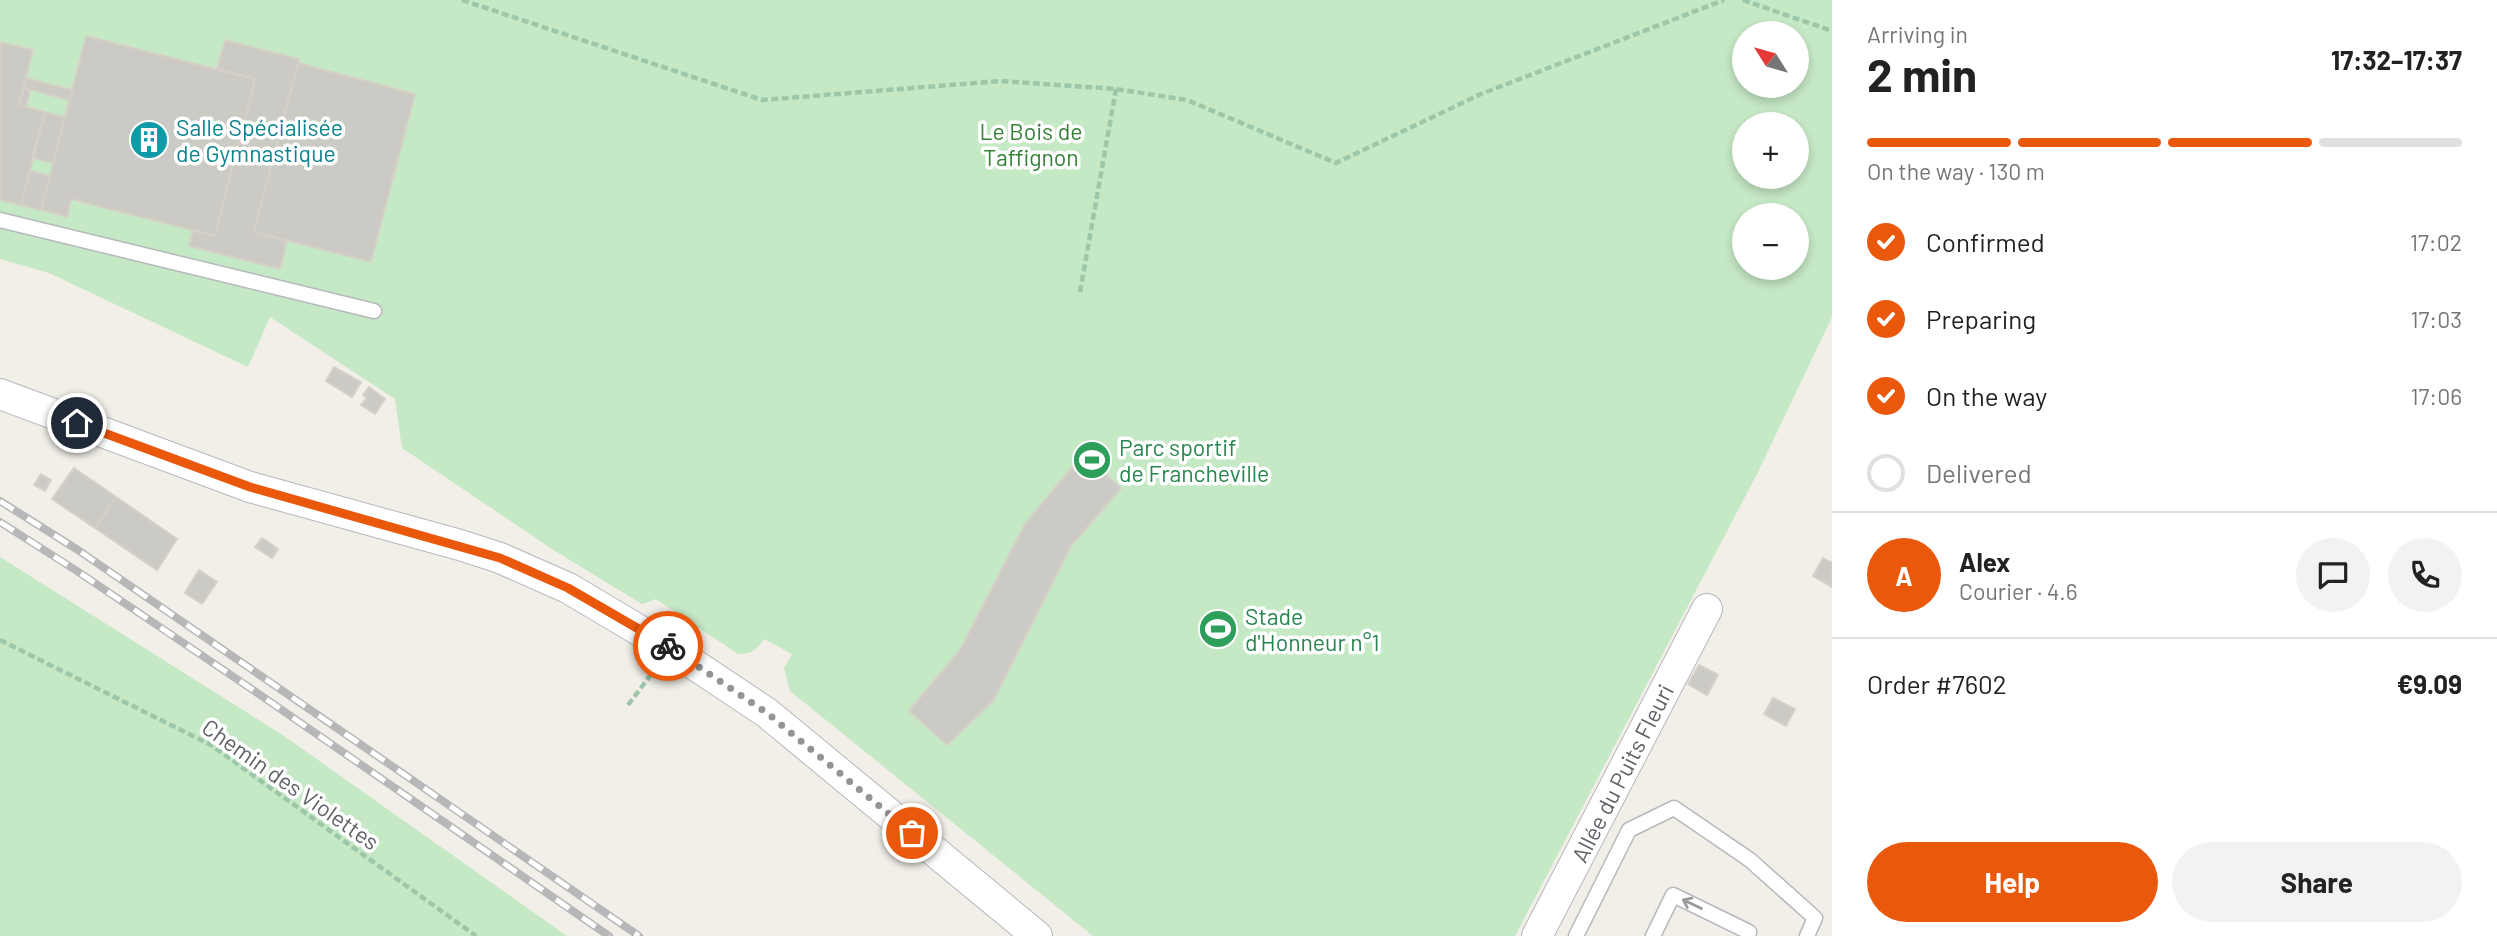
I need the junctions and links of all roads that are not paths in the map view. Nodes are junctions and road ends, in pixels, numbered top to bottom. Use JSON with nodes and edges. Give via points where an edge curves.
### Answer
{"nodes":[{"id":1,"x":0,"y":220,"type":"edge"},
{"id":2,"x":374,"y":311,"type":"dead end"},
{"id":3,"x":0,"y":394,"type":"edge"},
{"id":4,"x":1707,"y":609,"type":"dead end"},
{"id":5,"x":1037,"y":936,"type":"edge"},
{"id":6,"x":1537,"y":936,"type":"edge"},
{"id":7,"x":1576,"y":936,"type":"edge"},
{"id":8,"x":1653,"y":936,"type":"edge"},
{"id":9,"x":1748,"y":936,"type":"edge"},
{"id":10,"x":1807,"y":936,"type":"edge"}],
"edges":[{"from":1,"to":2,"type":"lane"},
{"from":3,"to":5,"type":"street","via":[[250,487],[460,545],[568,588],[674,650],[767,713]]},
{"from":4,"to":6,"type":"street","name":"Allée du Puits Fleuri"},
{"from":7,"to":10,"type":"lane","via":[[1629,830],[1674,808],[1750,860],[1815,918]]},
{"from":9,"to":8,"type":"lane","one_way":true,"via":[[1749,932],[1673,895]]}]}
